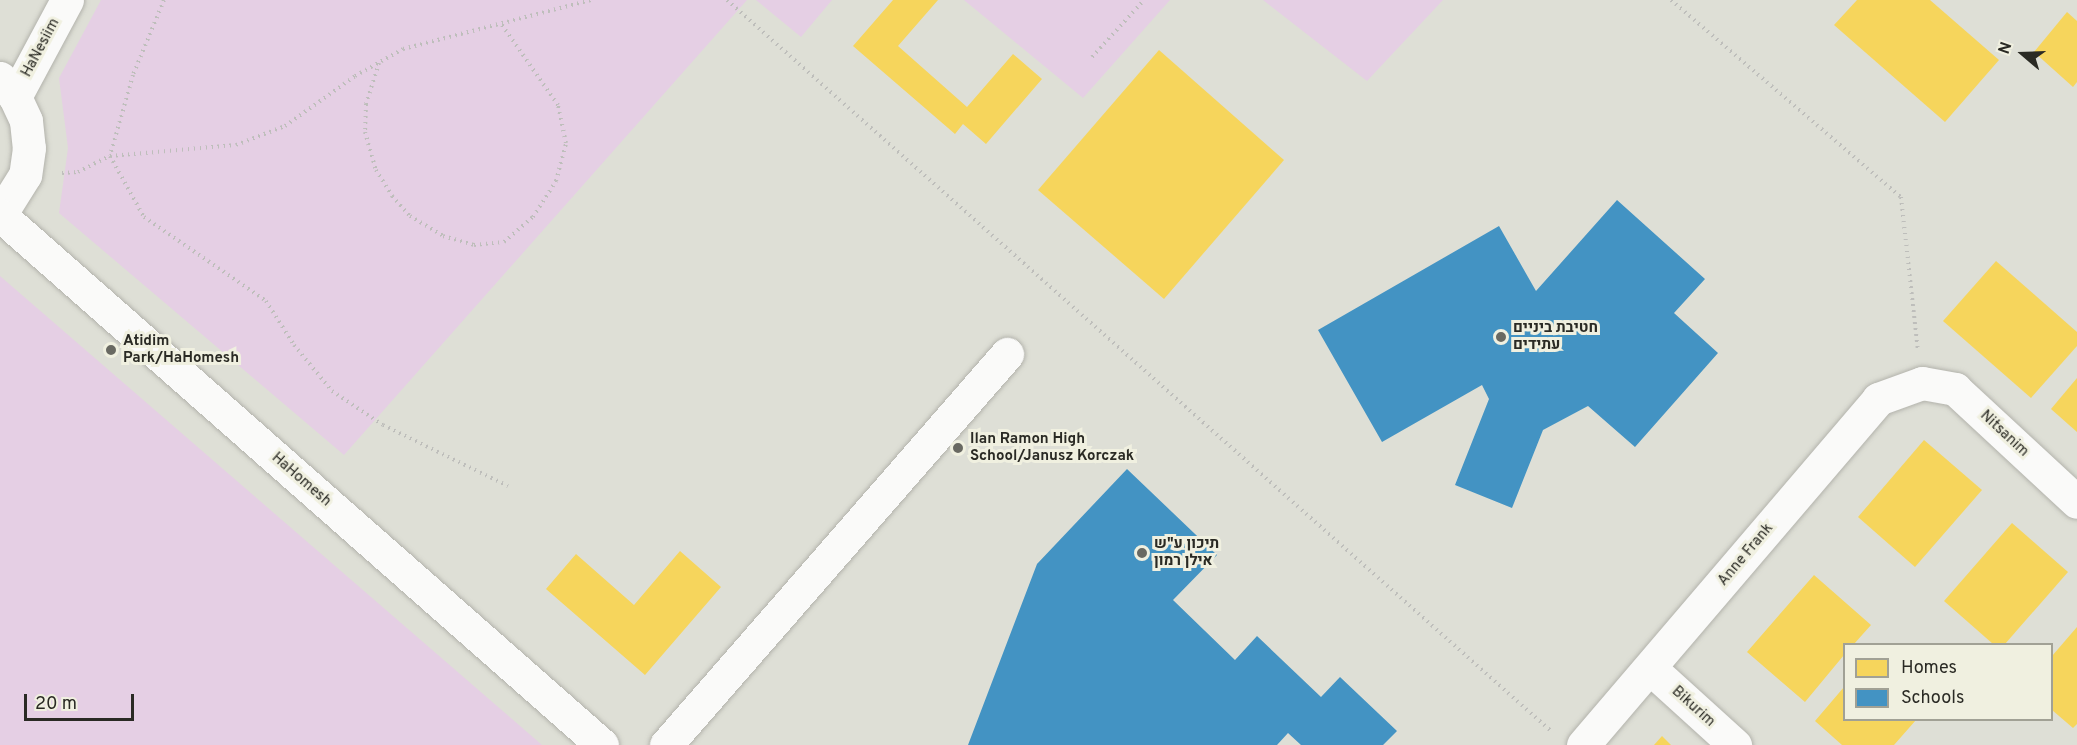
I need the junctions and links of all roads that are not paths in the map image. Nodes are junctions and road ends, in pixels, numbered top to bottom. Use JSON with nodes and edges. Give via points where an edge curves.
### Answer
{"nodes":[{"id":1,"x":67,"y":0,"type":"edge"},
{"id":2,"x":7,"y":88,"type":"edge"},
{"id":3,"x":0,"y":215,"type":"edge"},
{"id":4,"x":1007,"y":354,"type":"dead end"},
{"id":5,"x":1922,"y":383,"type":"joint"},
{"id":6,"x":2077,"y":502,"type":"edge"},
{"id":7,"x":1650,"y":668,"type":"junction"},
{"id":8,"x":1570,"y":741,"type":"edge"},
{"id":9,"x":602,"y":745,"type":"edge"},
{"id":10,"x":666,"y":745,"type":"edge"},
{"id":11,"x":1735,"y":745,"type":"edge"}],
"edges":[{"from":1,"to":2,"type":"street","name":"HaNesiim"},
{"from":2,"to":3,"type":"street","via":[[26,121],[29,148],[25,175]]},
{"from":3,"to":9,"type":"street","name":"HaHomesh"},
{"from":4,"to":10,"type":"street"},
{"from":5,"to":6,"type":"street","name":"Nitsanim","via":[[1955,389]]},
{"from":5,"to":7,"type":"street","name":"Anne Frank","via":[[1878,399]]},
{"from":7,"to":8,"type":"street","name":"Anne Frank"},
{"from":7,"to":11,"type":"street","name":"Bikurim"}]}
